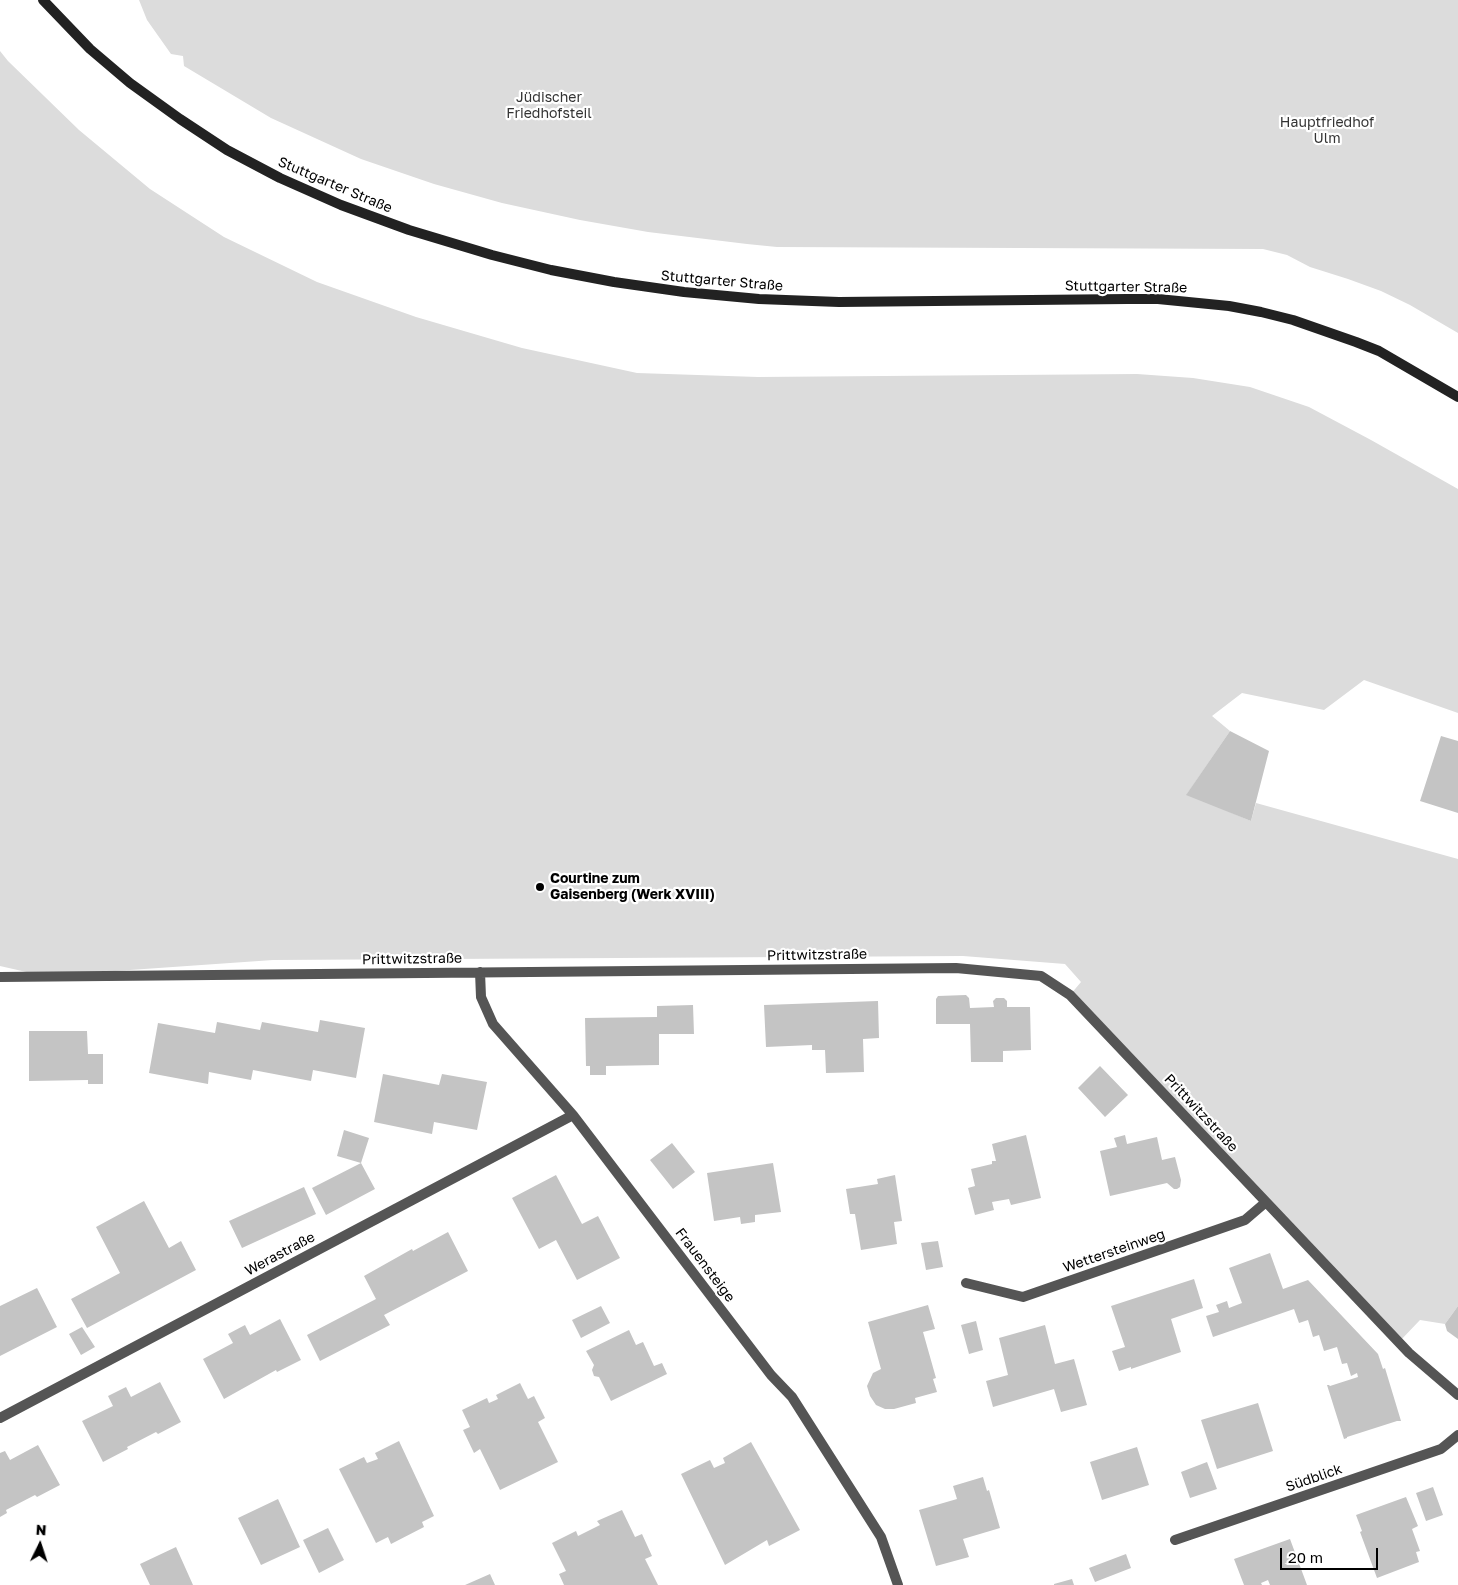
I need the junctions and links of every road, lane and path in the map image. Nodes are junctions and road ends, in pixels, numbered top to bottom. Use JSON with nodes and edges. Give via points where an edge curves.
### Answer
{"nodes":[{"id":1,"x":43,"y":0,"type":"edge"},
{"id":2,"x":1458,"y":397,"type":"edge"},
{"id":3,"x":480,"y":972,"type":"junction"},
{"id":4,"x":0,"y":977,"type":"edge"},
{"id":5,"x":573,"y":1115,"type":"junction"},
{"id":6,"x":1266,"y":1202,"type":"junction"},
{"id":7,"x":966,"y":1283,"type":"dead end"},
{"id":8,"x":1458,"y":1395,"type":"edge"},
{"id":9,"x":0,"y":1418,"type":"edge"},
{"id":10,"x":1458,"y":1435,"type":"edge"},
{"id":11,"x":1176,"y":1540,"type":"dead end"},
{"id":12,"x":898,"y":1585,"type":"edge"}],
"edges":[{"from":1,"to":2,"type":"main road","name":"Stuttgarter Straße","via":[[90,49],[130,83],[227,150],[341,205],[474,250],[582,277],[723,297],[839,302],[1158,299],[1229,306],[1293,320],[1356,342]]},
{"from":3,"to":4,"type":"street","name":"Prittwitzstraße"},
{"from":3,"to":5,"type":"street","name":"Frauensteige","via":[[482,997],[493,1024]]},
{"from":3,"to":6,"type":"street","name":"Prittwitzstraße","via":[[956,968],[1041,976],[1070,995]]},
{"from":5,"to":9,"type":"street","name":"Werastraße"},
{"from":5,"to":12,"type":"street","name":"Frauensteige","via":[[771,1375],[792,1397],[881,1538]]},
{"from":6,"to":7,"type":"street","name":"Wettersteinweg","via":[[1245,1220],[1023,1297]]},
{"from":6,"to":8,"type":"street","name":"Prittwitzstraße","via":[[1409,1353]]},
{"from":10,"to":11,"type":"street","name":"Südblick","via":[[1441,1449]]}]}
